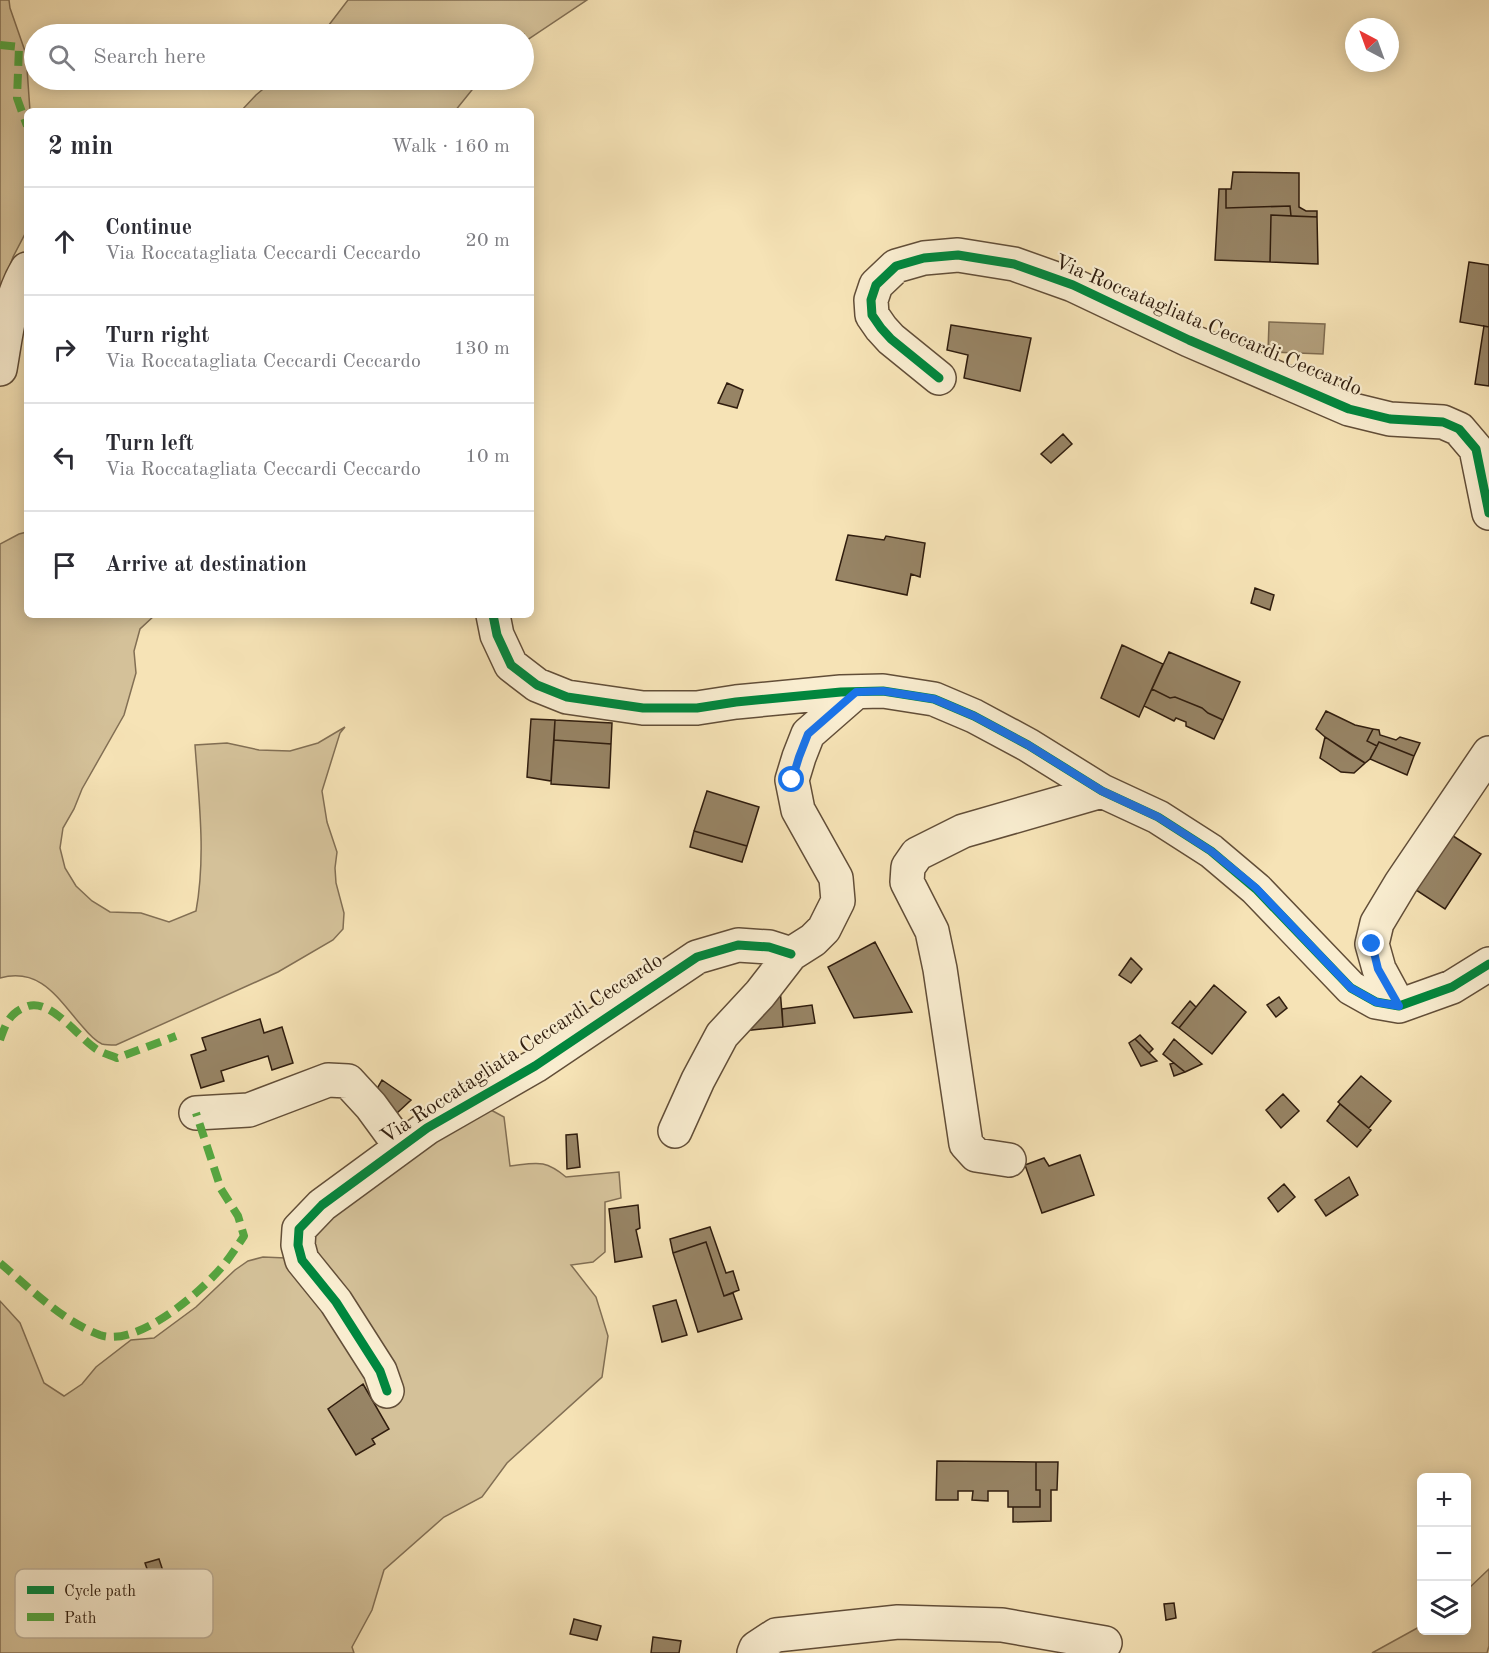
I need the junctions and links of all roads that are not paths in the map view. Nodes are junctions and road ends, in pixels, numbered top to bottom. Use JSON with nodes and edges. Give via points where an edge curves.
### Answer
{"nodes":[{"id":1,"x":24,"y":274,"type":"edge"},
{"id":2,"x":0,"y":369,"type":"edge"},
{"id":3,"x":939,"y":378,"type":"dead end"},
{"id":4,"x":1489,"y":513,"type":"edge"},
{"id":5,"x":494,"y":618,"type":"edge"},
{"id":6,"x":856,"y":692,"type":"junction"},
{"id":7,"x":783,"y":698,"type":"junction"},
{"id":8,"x":808,"y":734,"type":"junction"},
{"id":9,"x":1489,"y":753,"type":"edge"},
{"id":10,"x":1102,"y":791,"type":"junction"},
{"id":11,"x":791,"y":954,"type":"junction"},
{"id":12,"x":1489,"y":964,"type":"edge"},
{"id":13,"x":1399,"y":1006,"type":"junction"},
{"id":14,"x":196,"y":1113,"type":"dead end"},
{"id":15,"x":675,"y":1131,"type":"dead end"},
{"id":16,"x":401,"y":1147,"type":"junction"},
{"id":17,"x":1009,"y":1160,"type":"dead end"},
{"id":18,"x":387,"y":1391,"type":"dead end"},
{"id":19,"x":1105,"y":1643,"type":"dead end"},
{"id":20,"x":754,"y":1653,"type":"edge"}],
"edges":[{"from":1,"to":2,"type":"street","via":[[10,310]]},
{"from":3,"to":4,"type":"street","name":"Via Roccatagliata Ceccardi Ceccardo","via":[[891,339],[872,315],[876,285],[896,266],[924,258],[958,255],[1014,264],[1073,285],[1349,409],[1390,419],[1443,422],[1459,429],[1476,449]]},
{"from":5,"to":7,"type":"street","via":[[512,666],[537,685],[567,697],[643,708],[697,708]]},
{"from":6,"to":7,"type":"street"},
{"from":6,"to":8,"type":"street"},
{"from":6,"to":10,"type":"street","via":[[883,691],[934,699],[1028,745]]},
{"from":7,"to":8,"type":"street","via":[[801,716]]},
{"from":8,"to":11,"type":"street","via":[[792,780],[794,795],[798,810],[836,878],[838,901],[825,928]]},
{"from":9,"to":13,"type":"street","via":[[1377,923],[1372,944],[1378,969]]},
{"from":10,"to":13,"type":"street","via":[[1158,817],[1211,851],[1256,888],[1351,988],[1376,1002]]},
{"from":10,"to":17,"type":"street","via":[[963,831],[917,854],[908,867],[907,882],[932,931],[940,969],[966,1144],[976,1155]]},
{"from":11,"to":15,"type":"street","via":[[722,1035]]},
{"from":11,"to":16,"type":"street","name":"Via Roccatagliata Ceccardi Ceccardo","via":[[769,947],[738,945],[697,957],[535,1066]]},
{"from":12,"to":13,"type":"street","via":[[1452,987]]},
{"from":14,"to":16,"type":"street","name":"Via Roccatagliata Ceccardi Ceccardo","via":[[249,1110],[328,1080],[348,1082]]},
{"from":16,"to":18,"type":"street","name":"Via Roccatagliata Ceccardi Ceccardo","via":[[322,1206],[299,1229],[298,1245],[302,1260],[336,1302],[380,1371]]},
{"from":19,"to":20,"type":"street","via":[[1002,1625],[898,1622],[776,1635]]}]}
